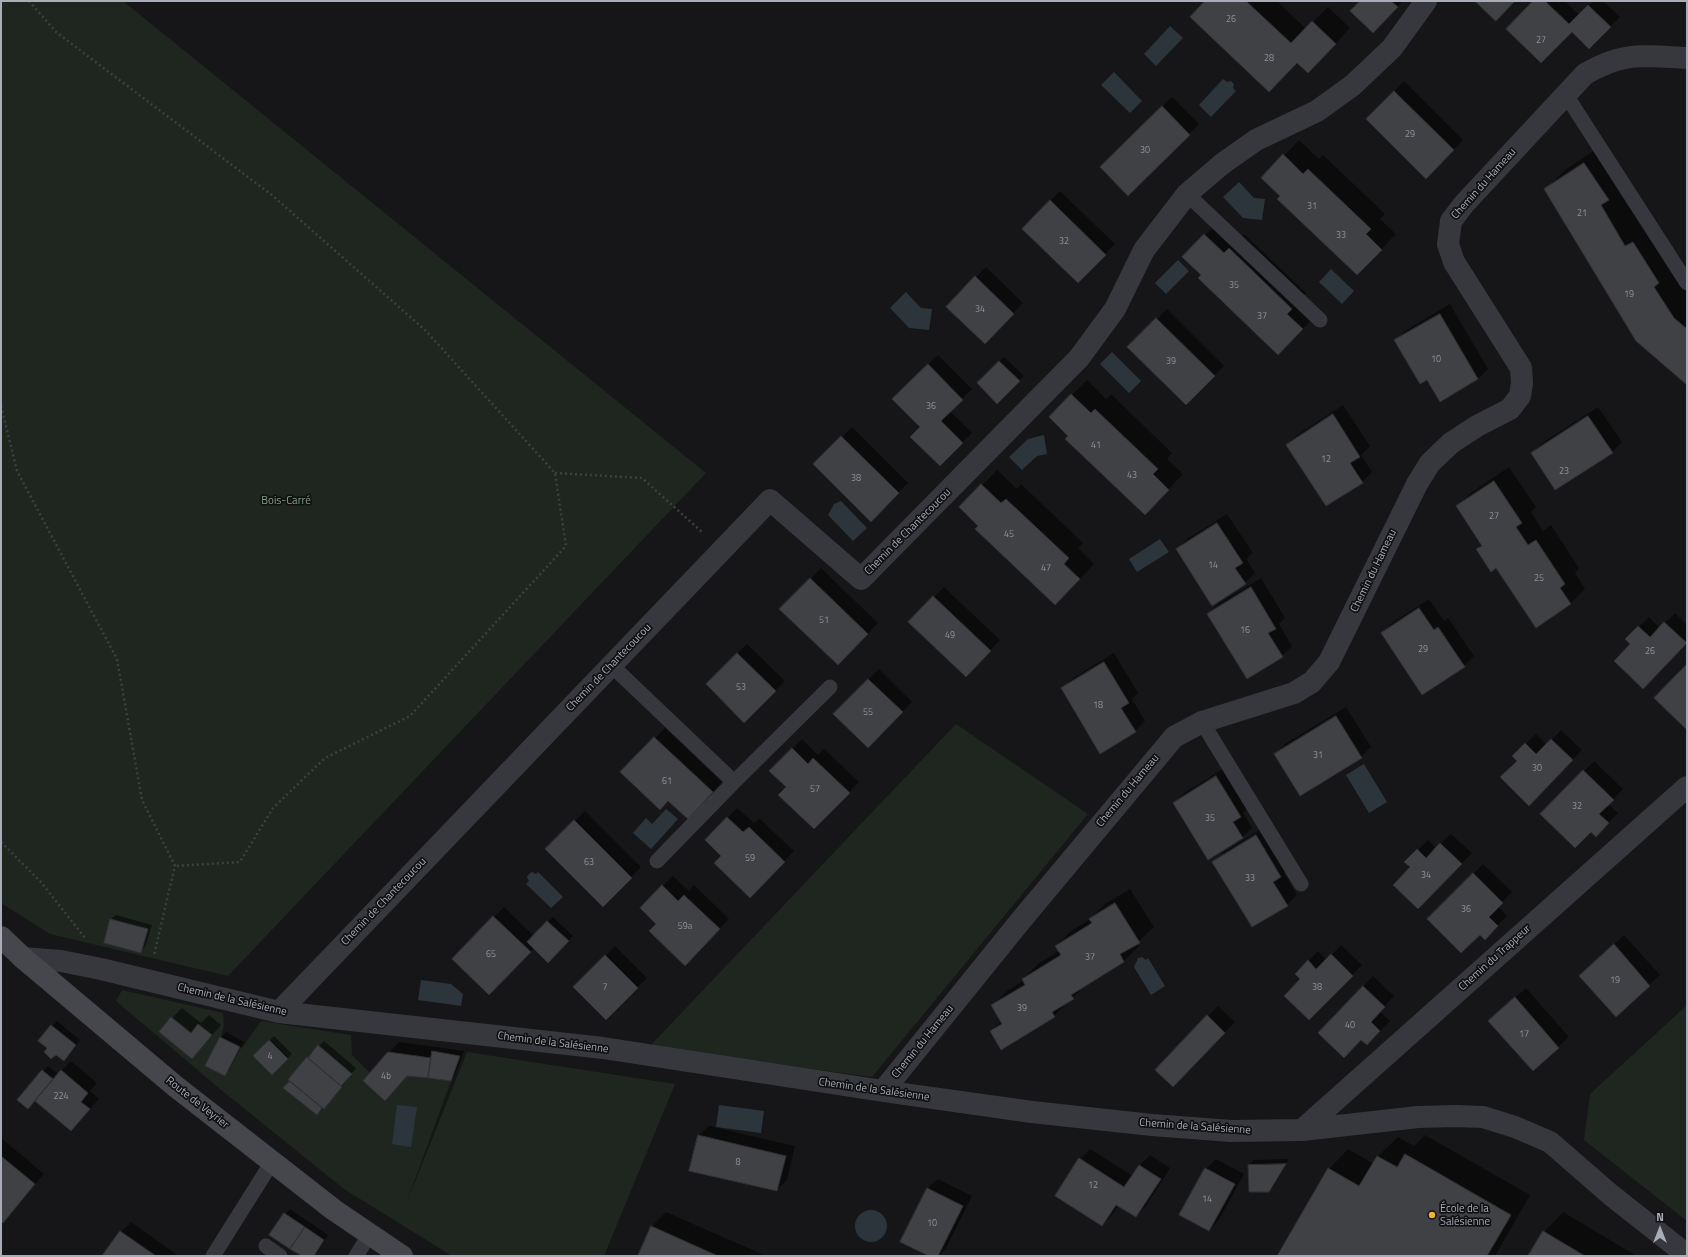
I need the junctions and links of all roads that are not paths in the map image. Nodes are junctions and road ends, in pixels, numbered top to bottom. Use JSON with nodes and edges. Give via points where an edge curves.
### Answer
{"nodes":[{"id":1,"x":1426,"y":1,"type":"edge"},
{"id":2,"x":1687,"y":58,"type":"edge"},
{"id":3,"x":1566,"y":95,"type":"junction"},
{"id":4,"x":1187,"y":194,"type":"junction"},
{"id":5,"x":1687,"y":283,"type":"edge"},
{"id":6,"x":1320,"y":320,"type":"dead end"},
{"id":7,"x":611,"y":665,"type":"junction"},
{"id":8,"x":830,"y":687,"type":"dead end"},
{"id":9,"x":1202,"y":722,"type":"junction"},
{"id":10,"x":734,"y":782,"type":"junction"},
{"id":11,"x":1687,"y":787,"type":"edge"},
{"id":12,"x":657,"y":860,"type":"dead end"},
{"id":13,"x":1301,"y":884,"type":"dead end"},
{"id":14,"x":1,"y":937,"type":"edge"},
{"id":15,"x":23,"y":958,"type":"junction"},
{"id":16,"x":279,"y":1012,"type":"junction"},
{"id":17,"x":883,"y":1092,"type":"junction"},
{"id":18,"x":1302,"y":1130,"type":"junction"},
{"id":19,"x":272,"y":1162,"type":"junction"},
{"id":20,"x":370,"y":1234,"type":"junction"},
{"id":21,"x":266,"y":1246,"type":"dead end"},
{"id":22,"x":1687,"y":1254,"type":"edge"},
{"id":23,"x":213,"y":1256,"type":"edge"},
{"id":24,"x":280,"y":1256,"type":"edge"},
{"id":25,"x":356,"y":1256,"type":"edge"},
{"id":26,"x":402,"y":1256,"type":"edge"}],
"edges":[{"from":1,"to":4,"type":"street","name":"Chemin de Chantecoucou","via":[[1392,48],[1353,85],[1317,111],[1256,140],[1222,164]]},
{"from":2,"to":3,"type":"street","name":"Chemin du Hameau","via":[[1642,55],[1620,58],[1586,74]]},
{"from":3,"to":5,"type":"lane"},
{"from":3,"to":9,"type":"street","name":"Chemin du Hameau","via":[[1451,221],[1448,244],[1454,262],[1521,368],[1520,396],[1510,409],[1451,443],[1430,463],[1417,484],[1329,662],[1312,682],[1294,693]]},
{"from":4,"to":6,"type":"lane"},
{"from":4,"to":7,"type":"street","name":"Chemin de Chantecoucou","via":[[1144,250],[1115,309],[1079,358],[861,579],[770,500]]},
{"from":7,"to":10,"type":"lane"},
{"from":7,"to":16,"type":"street","name":"Chemin de Chantecoucou"},
{"from":8,"to":10,"type":"lane"},
{"from":9,"to":13,"type":"lane"},
{"from":9,"to":17,"type":"street","name":"Chemin du Hameau","via":[[1174,737],[1156,757]]},
{"from":10,"to":12,"type":"lane"},
{"from":11,"to":18,"type":"street","name":"Chemin du Trappeur"},
{"from":14,"to":15,"type":"street","name":"Route de Veyrier"},
{"from":15,"to":16,"type":"street","name":"Chemin de la Salésienne","via":[[61,961],[101,969]]},
{"from":15,"to":19,"type":"street","name":"Route de Veyrier","via":[[175,1086]]},
{"from":16,"to":17,"type":"street","name":"Chemin de la Salésienne","via":[[603,1048]]},
{"from":17,"to":18,"type":"street","name":"Chemin de la Salésienne","via":[[1152,1125],[1231,1130]]},
{"from":18,"to":22,"type":"street","name":"Chemin de la Salésienne","via":[[1418,1117],[1456,1116],[1483,1117],[1515,1127],[1550,1142],[1611,1195]]},
{"from":19,"to":20,"type":"street","name":"Route de Veyrier"},
{"from":19,"to":23,"type":"lane"},
{"from":20,"to":25,"type":"lane"},
{"from":20,"to":26,"type":"street","name":"Route de Veyrier"},
{"from":21,"to":24,"type":"lane"}]}
